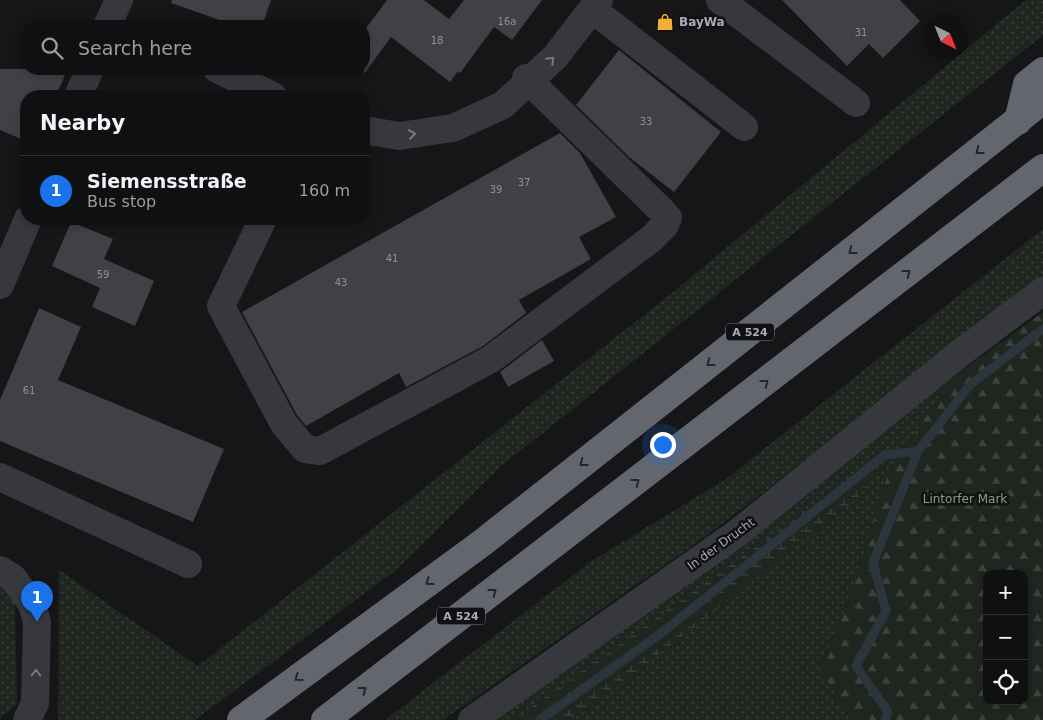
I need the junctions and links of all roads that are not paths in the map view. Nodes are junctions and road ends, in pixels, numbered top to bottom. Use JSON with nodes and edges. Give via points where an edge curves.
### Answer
{"nodes":[{"id":1,"x":720,"y":0,"type":"edge"},
{"id":2,"x":596,"y":5,"type":"edge"},
{"id":3,"x":1043,"y":71,"type":"edge"},
{"id":4,"x":87,"y":75,"type":"edge"},
{"id":5,"x":229,"y":75,"type":"edge"},
{"id":6,"x":527,"y":80,"type":"junction"},
{"id":7,"x":81,"y":90,"type":"edge"},
{"id":8,"x":261,"y":90,"type":"edge"},
{"id":9,"x":1043,"y":100,"type":"edge"},
{"id":10,"x":856,"y":103,"type":"dead end"},
{"id":11,"x":1018,"y":121,"type":"junction"},
{"id":12,"x":744,"y":127,"type":"dead end"},
{"id":13,"x":370,"y":131,"type":"edge"},
{"id":14,"x":1043,"y":168,"type":"edge"},
{"id":15,"x":25,"y":225,"type":"edge"},
{"id":16,"x":260,"y":225,"type":"edge"},
{"id":17,"x":0,"y":285,"type":"edge"},
{"id":18,"x":1043,"y":291,"type":"edge"},
{"id":19,"x":0,"y":477,"type":"edge"},
{"id":20,"x":188,"y":564,"type":"dead end"},
{"id":21,"x":0,"y":570,"type":"edge"},
{"id":22,"x":27,"y":720,"type":"edge"},
{"id":23,"x":241,"y":720,"type":"edge"},
{"id":24,"x":325,"y":720,"type":"edge"},
{"id":25,"x":472,"y":720,"type":"edge"}],
"edges":[{"from":1,"to":10,"type":"street"},
{"from":6,"to":2,"type":"street","one_way":true,"via":[[555,57]]},
{"from":2,"to":12,"type":"street"},
{"from":3,"to":11,"type":"highway","via":[[1027,84]]},
{"from":4,"to":7,"type":"street"},
{"from":5,"to":8,"type":"street"},
{"from":13,"to":6,"type":"street","one_way":true,"via":[[398,136],[453,128],[503,105]]},
{"from":6,"to":16,"type":"street","via":[[662,210],[668,218],[665,226],[491,359],[320,451],[304,449],[284,424],[221,306]]},
{"from":9,"to":11,"type":"highway","number":"A 524"},
{"from":11,"to":23,"type":"highway","number":"A 524","one_way":true,"via":[[482,542]]},
{"from":24,"to":14,"type":"highway","number":"A 524","one_way":true},
{"from":15,"to":17,"type":"street"},
{"from":18,"to":25,"type":"street","name":"In der Drucht","via":[[959,354],[736,534]]},
{"from":19,"to":20,"type":"street"},
{"from":22,"to":21,"type":"street","one_way":true,"via":[[35,703],[37,622],[32,604],[13,578]]}]}
